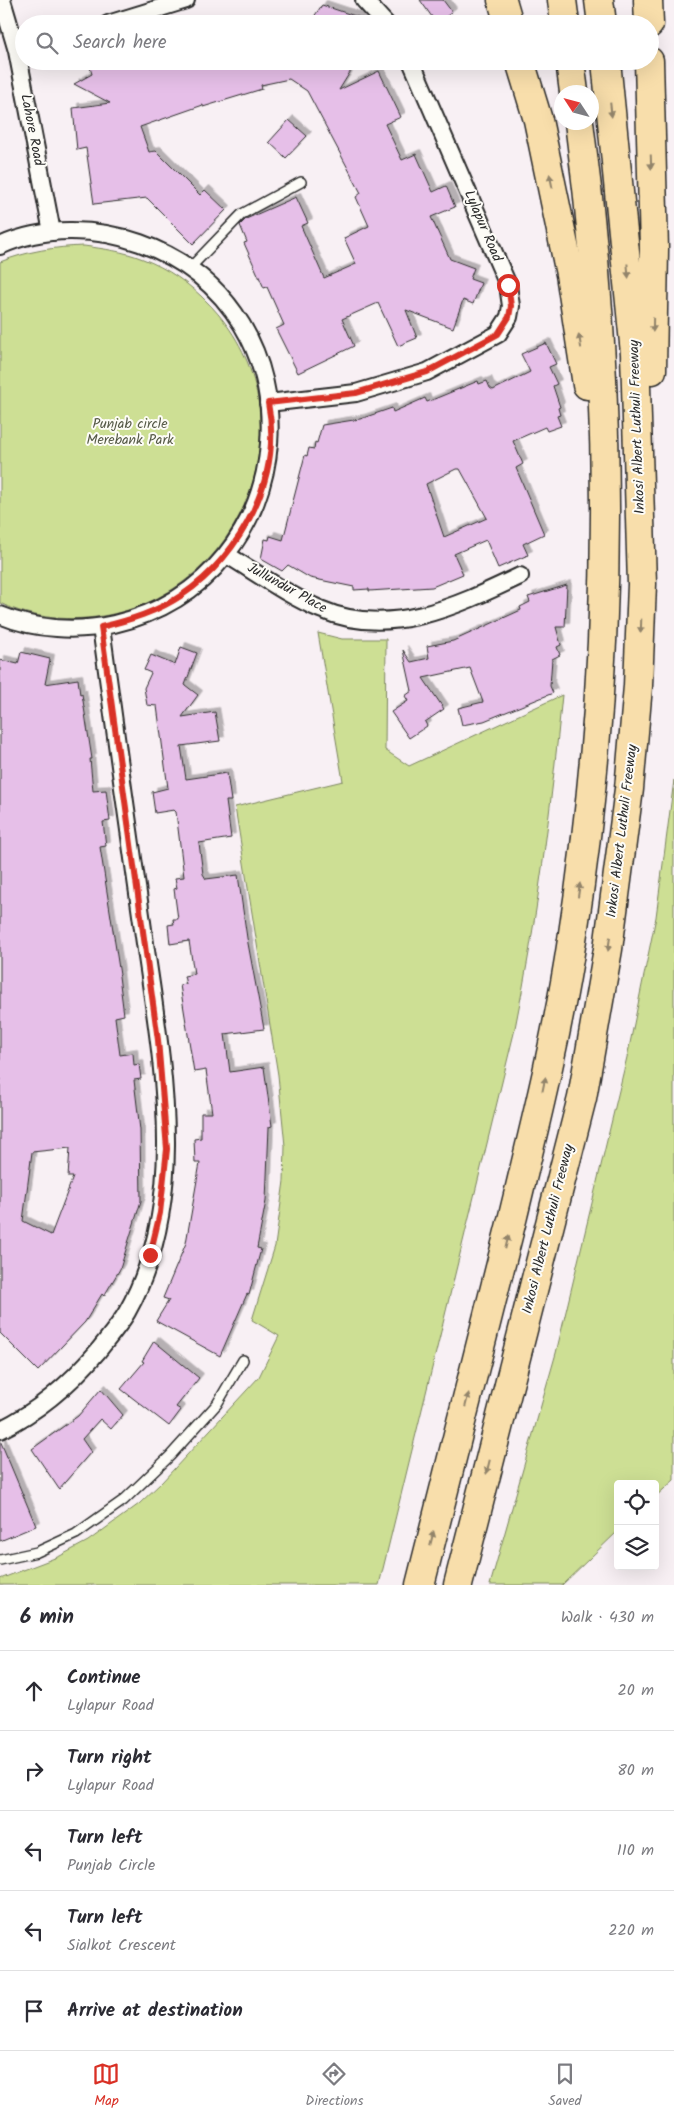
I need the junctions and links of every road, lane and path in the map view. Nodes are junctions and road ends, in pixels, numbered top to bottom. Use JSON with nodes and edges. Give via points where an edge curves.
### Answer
{"nodes":[{"id":1,"x":2,"y":0,"type":"edge"},
{"id":2,"x":186,"y":0,"type":"edge"},
{"id":3,"x":364,"y":0,"type":"edge"},
{"id":4,"x":502,"y":0,"type":"edge"},
{"id":5,"x":562,"y":0,"type":"edge"},
{"id":6,"x":599,"y":0,"type":"edge"},
{"id":7,"x":648,"y":0,"type":"edge"},
{"id":8,"x":137,"y":15,"type":"edge"},
{"id":9,"x":378,"y":15,"type":"edge"},
{"id":10,"x":506,"y":15,"type":"edge"},
{"id":11,"x":564,"y":15,"type":"edge"},
{"id":12,"x":601,"y":15,"type":"edge"},
{"id":13,"x":649,"y":15,"type":"edge"},
{"id":14,"x":15,"y":37,"type":"edge"},
{"id":15,"x":23,"y":70,"type":"edge"},
{"id":16,"x":415,"y":70,"type":"edge"},
{"id":17,"x":523,"y":70,"type":"edge"},
{"id":18,"x":571,"y":70,"type":"edge"},
{"id":19,"x":607,"y":70,"type":"edge"},
{"id":20,"x":649,"y":70,"type":"edge"},
{"id":21,"x":573,"y":85,"type":"edge"},
{"id":22,"x":579,"y":130,"type":"edge"},
{"id":23,"x":301,"y":182,"type":"dead end"},
{"id":24,"x":52,"y":232,"type":"junction"},
{"id":25,"x":0,"y":246,"type":"edge"},
{"id":26,"x":189,"y":269,"type":"junction"},
{"id":27,"x":268,"y":403,"type":"junction"},
{"id":28,"x":604,"y":457,"type":"junction"},
{"id":29,"x":227,"y":554,"type":"junction"},
{"id":30,"x":520,"y":576,"type":"dead end"},
{"id":31,"x":642,"y":584,"type":"junction"},
{"id":32,"x":0,"y":615,"type":"edge"},
{"id":33,"x":101,"y":627,"type":"junction"},
{"id":34,"x":243,"y":1360,"type":"dead end"},
{"id":35,"x":0,"y":1430,"type":"edge"},
{"id":36,"x":0,"y":1560,"type":"edge"},
{"id":37,"x":420,"y":1585,"type":"edge"},
{"id":38,"x":458,"y":1585,"type":"edge"}],
"edges":[{"from":1,"to":14,"type":"street","name":"Lahore Road"},
{"from":2,"to":8,"type":"street"},
{"from":3,"to":9,"type":"street"},
{"from":4,"to":10,"type":"highway"},
{"from":5,"to":11,"type":"highway"},
{"from":6,"to":12,"type":"highway"},
{"from":7,"to":13,"type":"highway"},
{"from":15,"to":24,"type":"street","name":"Lahore Road"},
{"from":16,"to":27,"type":"street","name":"Lylapur Road","via":[[508,285],[511,306],[505,327],[490,340],[427,372],[356,393]]},
{"from":28,"to":17,"type":"highway","one_way":true,"via":[[585,378],[570,274],[538,120]]},
{"from":18,"to":21,"type":"highway"},
{"from":19,"to":31,"type":"highway","name":"Inkosi Albert Luthuli Freeway","one_way":true,"via":[[635,354]]},
{"from":20,"to":31,"type":"highway","one_way":true,"via":[[652,408]]},
{"from":22,"to":28,"type":"highway","via":[[598,299]]},
{"from":23,"to":26,"type":"lane","via":[[242,214]]},
{"from":24,"to":25,"type":"street"},
{"from":24,"to":26,"type":"street","via":[[102,233],[128,239],[154,248]]},
{"from":26,"to":27,"type":"street","via":[[219,295],[250,339],[260,364]]},
{"from":27,"to":29,"type":"street","via":[[270,454],[262,491],[247,525]]},
{"from":37,"to":28,"type":"highway","one_way":true,"via":[[539,1112],[572,940],[590,814],[598,714],[603,621]]},
{"from":29,"to":30,"type":"street","name":"Jullundur Place","via":[[320,609],[369,621],[398,620],[453,607]]},
{"from":29,"to":33,"type":"street","via":[[206,578],[157,610]]},
{"from":31,"to":38,"type":"highway","name":"Inkosi Albert Luthuli Freeway","one_way":true,"via":[[629,789],[608,949],[582,1098]]},
{"from":32,"to":33,"type":"street","via":[[40,627]]},
{"from":33,"to":35,"type":"street","via":[[158,1040],[167,1171],[144,1274],[118,1326],[68,1382],[44,1403]]},
{"from":34,"to":36,"type":"lane","via":[[217,1404],[124,1500],[76,1534],[37,1552]]}]}
